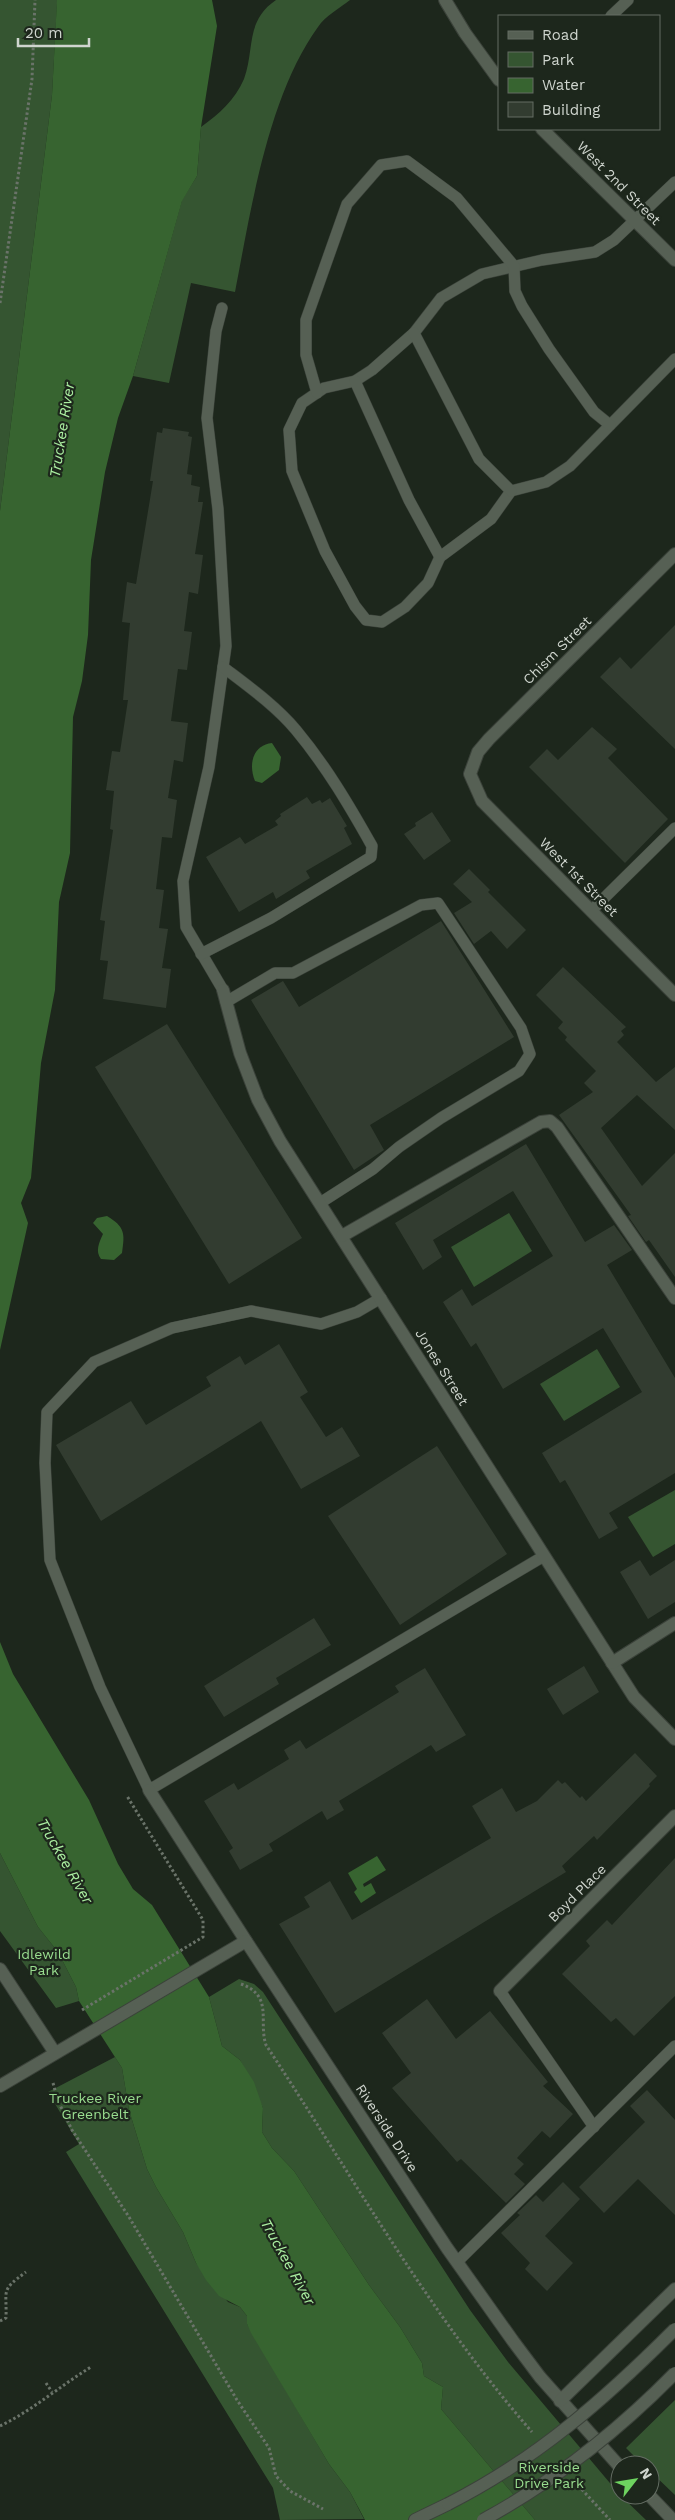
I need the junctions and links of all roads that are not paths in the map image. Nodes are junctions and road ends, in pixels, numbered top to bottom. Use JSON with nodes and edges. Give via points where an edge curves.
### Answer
{"nodes":[{"id":1,"x":446,"y":0,"type":"edge"},
{"id":2,"x":628,"y":0,"type":"edge"},
{"id":3,"x":613,"y":15,"type":"edge"},
{"id":4,"x":498,"y":79,"type":"edge"},
{"id":5,"x":543,"y":130,"type":"edge"},
{"id":6,"x":675,"y":182,"type":"edge"},
{"id":7,"x":636,"y":220,"type":"junction"},
{"id":8,"x":675,"y":260,"type":"edge"},
{"id":9,"x":514,"y":266,"type":"junction"},
{"id":10,"x":222,"y":308,"type":"dead end"},
{"id":11,"x":414,"y":333,"type":"junction"},
{"id":12,"x":675,"y":359,"type":"edge"},
{"id":13,"x":356,"y":381,"type":"junction"},
{"id":14,"x":317,"y":393,"type":"junction"},
{"id":15,"x":610,"y":425,"type":"junction"},
{"id":16,"x":511,"y":491,"type":"junction"},
{"id":17,"x":675,"y":554,"type":"edge"},
{"id":18,"x":440,"y":556,"type":"junction"},
{"id":19,"x":223,"y":667,"type":"junction"},
{"id":20,"x":470,"y":774,"type":"joint"},
{"id":21,"x":675,"y":828,"type":"edge"},
{"id":22,"x":591,"y":911,"type":"junction"},
{"id":23,"x":201,"y":954,"type":"junction"},
{"id":24,"x":675,"y":995,"type":"edge"},
{"id":25,"x":224,"y":996,"type":"junction"},
{"id":26,"x":320,"y":1203,"type":"junction"},
{"id":27,"x":342,"y":1236,"type":"junction"},
{"id":28,"x":381,"y":1298,"type":"junction"},
{"id":29,"x":675,"y":1298,"type":"edge"},
{"id":30,"x":544,"y":1556,"type":"junction"},
{"id":31,"x":675,"y":1624,"type":"edge"},
{"id":32,"x":612,"y":1663,"type":"junction"},
{"id":33,"x":675,"y":1739,"type":"edge"},
{"id":34,"x":149,"y":1790,"type":"junction"},
{"id":35,"x":675,"y":1816,"type":"edge"},
{"id":36,"x":246,"y":1941,"type":"junction"},
{"id":37,"x":0,"y":1969,"type":"edge"},
{"id":38,"x":500,"y":1991,"type":"joint"},
{"id":39,"x":675,"y":2046,"type":"edge"},
{"id":40,"x":55,"y":2053,"type":"junction"},
{"id":41,"x":0,"y":2086,"type":"edge"},
{"id":42,"x":594,"y":2127,"type":"junction"},
{"id":43,"x":457,"y":2262,"type":"junction"},
{"id":44,"x":675,"y":2290,"type":"edge"},
{"id":45,"x":675,"y":2328,"type":"edge"},
{"id":46,"x":675,"y":2373,"type":"edge"},
{"id":47,"x":560,"y":2401,"type":"junction"},
{"id":48,"x":610,"y":2456,"type":"edge"},
{"id":49,"x":659,"y":2505,"type":"edge"},
{"id":50,"x":415,"y":2520,"type":"edge"},
{"id":51,"x":483,"y":2520,"type":"edge"},
{"id":52,"x":673,"y":2520,"type":"edge"}],
"edges":[{"from":1,"to":4,"type":"street","via":[[465,34]]},
{"from":2,"to":3,"type":"lane"},
{"from":5,"to":7,"type":"street","name":"West 2nd Street"},
{"from":6,"to":7,"type":"lane"},
{"from":7,"to":8,"type":"street","name":"West 2nd Street"},
{"from":7,"to":9,"type":"lane","via":[[595,252]]},
{"from":9,"to":11,"type":"lane","via":[[482,274],[441,298]]},
{"from":9,"to":14,"type":"lane","via":[[457,198],[407,161],[381,165],[347,204],[306,320],[306,355]]},
{"from":9,"to":15,"type":"lane","via":[[515,291],[522,306],[594,412]]},
{"from":10,"to":19,"type":"lane","via":[[216,331],[207,418],[218,509],[226,646]]},
{"from":11,"to":13,"type":"lane"},
{"from":11,"to":16,"type":"lane","via":[[479,459]]},
{"from":12,"to":15,"type":"lane"},
{"from":13,"to":14,"type":"lane","via":[[324,388]]},
{"from":13,"to":18,"type":"lane","via":[[409,500]]},
{"from":14,"to":18,"type":"lane","via":[[302,403],[289,430],[292,471],[325,551],[355,606],[366,620],[382,622],[405,607],[428,583]]},
{"from":15,"to":16,"type":"lane","via":[[570,466],[546,482]]},
{"from":16,"to":18,"type":"lane","via":[[492,519]]},
{"from":17,"to":20,"type":"street","name":"Chism Street","via":[[489,739],[478,752]]},
{"from":19,"to":23,"type":"lane","via":[[209,767],[183,881],[186,928]]},
{"from":19,"to":23,"type":"lane","via":[[295,729],[342,791],[372,846],[371,856],[271,918]]},
{"from":20,"to":22,"type":"street","name":"West 1st Street","via":[[482,801]]},
{"from":21,"to":22,"type":"lane"},
{"from":22,"to":24,"type":"street","name":"West 1st Street"},
{"from":23,"to":25,"type":"lane"},
{"from":25,"to":26,"type":"street","name":"Jones Street","via":[[240,1053],[258,1100]]},
{"from":25,"to":26,"type":"lane","via":[[275,974],[293,973],[420,905],[438,903],[521,1028],[530,1054],[519,1071],[441,1118],[373,1169]]},
{"from":26,"to":27,"type":"street","name":"Jones Street"},
{"from":27,"to":28,"type":"street","name":"Jones Street"},
{"from":27,"to":29,"type":"street","via":[[541,1122],[550,1121]]},
{"from":28,"to":30,"type":"street","name":"Jones Street"},
{"from":28,"to":34,"type":"lane","via":[[357,1312],[321,1324],[251,1311],[172,1328],[94,1362],[47,1412],[45,1463],[50,1560],[100,1687]]},
{"from":30,"to":32,"type":"street","name":"Jones Street"},
{"from":30,"to":34,"type":"lane"},
{"from":31,"to":32,"type":"street"},
{"from":32,"to":33,"type":"street","name":"Jones Street","via":[[634,1697]]},
{"from":34,"to":36,"type":"street","name":"Riverside Drive"},
{"from":35,"to":38,"type":"street","name":"Boyd Place"},
{"from":36,"to":40,"type":"street"},
{"from":36,"to":43,"type":"street","name":"Riverside Drive"},
{"from":37,"to":40,"type":"street"},
{"from":38,"to":42,"type":"lane"},
{"from":39,"to":42,"type":"lane"},
{"from":40,"to":41,"type":"street"},
{"from":42,"to":43,"type":"lane"},
{"from":43,"to":47,"type":"street","name":"Riverside Drive"},
{"from":44,"to":47,"type":"street"},
{"from":45,"to":50,"type":"street","bridge":true,"via":[[611,2392],[559,2435],[511,2468]]},
{"from":46,"to":51,"type":"street","bridge":true,"via":[[590,2448]]},
{"from":47,"to":48,"type":"street","name":"Riverside Drive"},
{"from":49,"to":52,"type":"street"}]}
